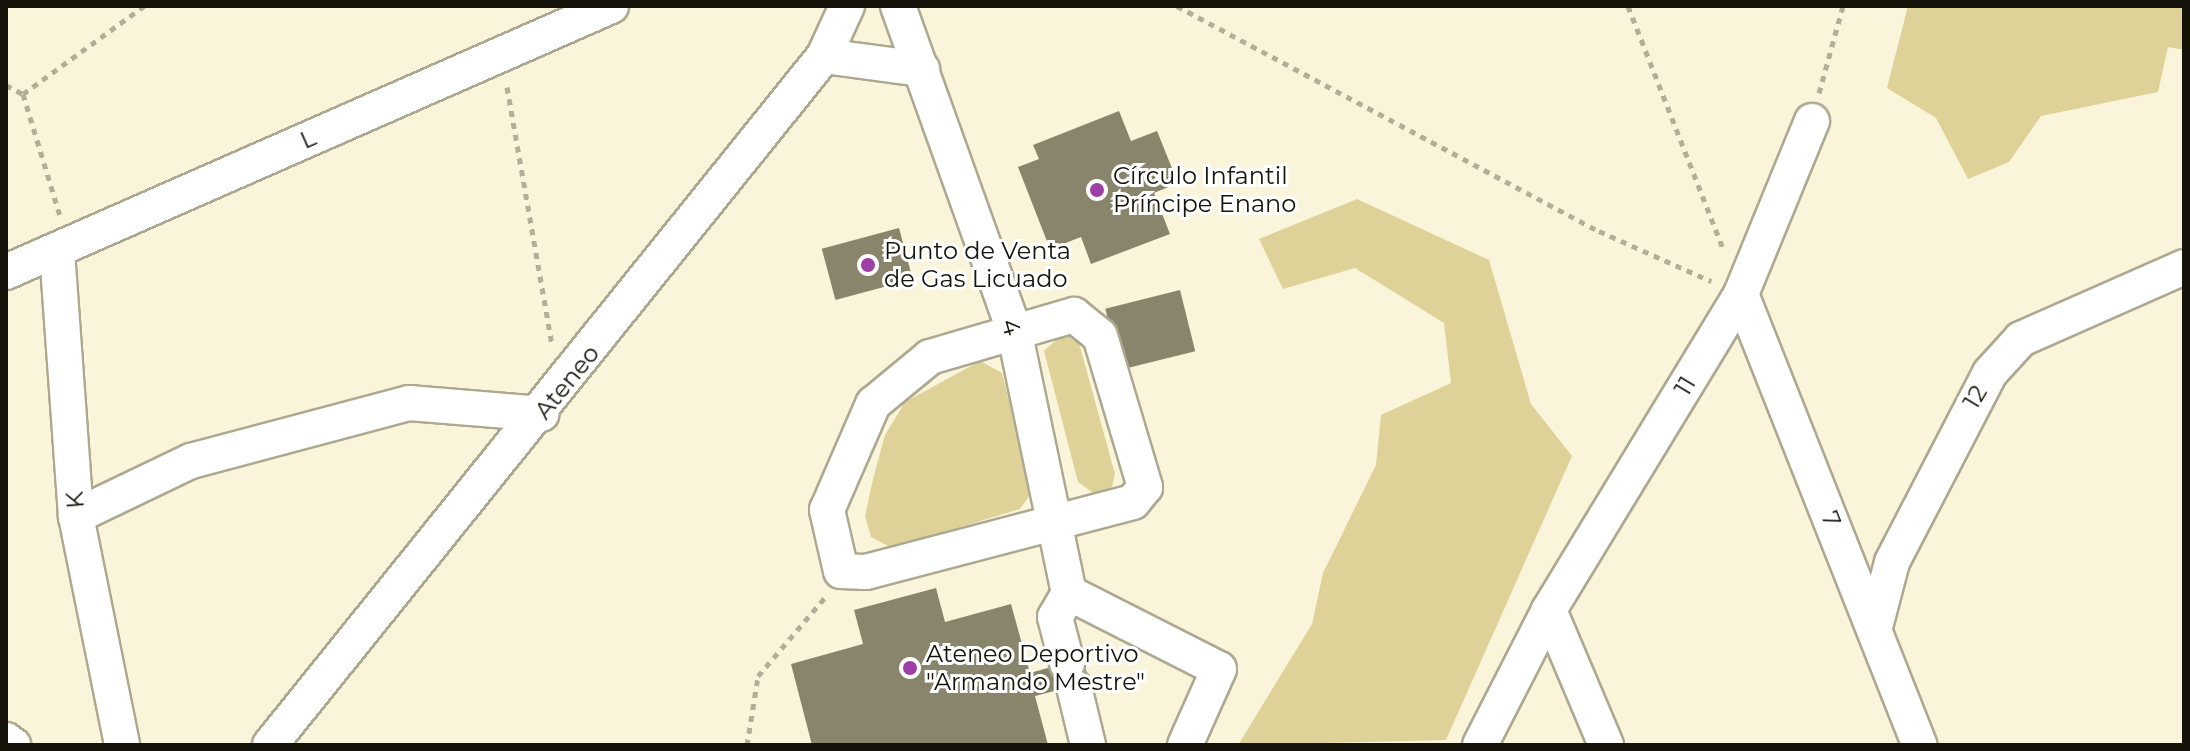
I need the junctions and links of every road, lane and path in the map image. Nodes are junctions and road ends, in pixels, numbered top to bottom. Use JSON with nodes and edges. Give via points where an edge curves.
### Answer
{"nodes":[{"id":1,"x":144,"y":6,"type":"edge"},
{"id":2,"x":611,"y":6,"type":"edge"},
{"id":3,"x":847,"y":6,"type":"edge"},
{"id":4,"x":898,"y":6,"type":"edge"},
{"id":5,"x":1177,"y":6,"type":"edge"},
{"id":6,"x":1628,"y":6,"type":"edge"},
{"id":7,"x":1843,"y":6,"type":"edge"},
{"id":8,"x":501,"y":54,"type":"junction"},
{"id":9,"x":824,"y":56,"type":"junction"},
{"id":10,"x":922,"y":69,"type":"junction"},
{"id":11,"x":6,"y":85,"type":"edge"},
{"id":12,"x":23,"y":94,"type":"junction"},
{"id":13,"x":1812,"y":121,"type":"joint"},
{"id":14,"x":62,"y":247,"type":"junction"},
{"id":15,"x":2184,"y":267,"type":"edge"},
{"id":16,"x":6,"y":272,"type":"edge"},
{"id":17,"x":1741,"y":294,"type":"junction"},
{"id":18,"x":1014,"y":330,"type":"junction"},
{"id":19,"x":551,"y":403,"type":"junction"},
{"id":20,"x":76,"y":516,"type":"junction"},
{"id":21,"x":1054,"y":520,"type":"junction"},
{"id":22,"x":841,"y":571,"type":"junction"},
{"id":23,"x":1069,"y":593,"type":"junction"},
{"id":24,"x":1549,"y":610,"type":"junction"},
{"id":25,"x":1875,"y":627,"type":"junction"},
{"id":26,"x":6,"y":740,"type":"edge"},
{"id":27,"x":13,"y":745,"type":"edge"},
{"id":28,"x":122,"y":745,"type":"edge"},
{"id":29,"x":270,"y":745,"type":"edge"},
{"id":30,"x":747,"y":745,"type":"edge"},
{"id":31,"x":1088,"y":745,"type":"edge"},
{"id":32,"x":1185,"y":745,"type":"edge"},
{"id":33,"x":1480,"y":745,"type":"edge"},
{"id":34,"x":1606,"y":745,"type":"edge"},
{"id":35,"x":1920,"y":745,"type":"edge"}],
"edges":[{"from":1,"to":12,"type":"path"},
{"from":2,"to":8,"type":"street","name":"L"},
{"from":3,"to":9,"type":"street","name":"Ateneo"},
{"from":4,"to":10,"type":"street","name":"4"},
{"from":5,"to":17,"type":"path","via":[[1599,231]]},
{"from":6,"to":17,"type":"path"},
{"from":7,"to":13,"type":"path"},
{"from":8,"to":14,"type":"street","name":"L"},
{"from":8,"to":19,"type":"path"},
{"from":9,"to":10,"type":"street"},
{"from":9,"to":19,"type":"street","name":"Ateneo"},
{"from":10,"to":18,"type":"street","name":"4"},
{"from":11,"to":12,"type":"path"},
{"from":12,"to":14,"type":"path"},
{"from":13,"to":17,"type":"street","name":"11"},
{"from":14,"to":16,"type":"street","name":"L"},
{"from":14,"to":20,"type":"street","name":"K"},
{"from":15,"to":25,"type":"street","name":"12","via":[[2021,339],[1990,373],[1892,562]]},
{"from":17,"to":24,"type":"street","name":"11"},
{"from":17,"to":25,"type":"street","name":"7"},
{"from":18,"to":21,"type":"street","name":"4"},
{"from":18,"to":21,"type":"street","via":[[1074,315],[1100,336],[1145,487],[1133,502]]},
{"from":18,"to":22,"type":"street","via":[[930,357],[873,404],[827,510]]},
{"from":19,"to":20,"type":"street","via":[[409,403],[191,461]]},
{"from":19,"to":29,"type":"street","name":"Ateneo"},
{"from":20,"to":28,"type":"street","name":"K"},
{"from":21,"to":22,"type":"street","via":[[866,572]]},
{"from":21,"to":23,"type":"street","name":"4"},
{"from":22,"to":30,"type":"path","via":[[816,612],[758,676]]},
{"from":23,"to":31,"type":"street","name":"4","via":[[1055,617]]},
{"from":23,"to":32,"type":"street","via":[[1219,669]]},
{"from":24,"to":33,"type":"street","name":"11"},
{"from":24,"to":34,"type":"street"},
{"from":25,"to":35,"type":"street","name":"7"},
{"from":26,"to":27,"type":"street"}]}
